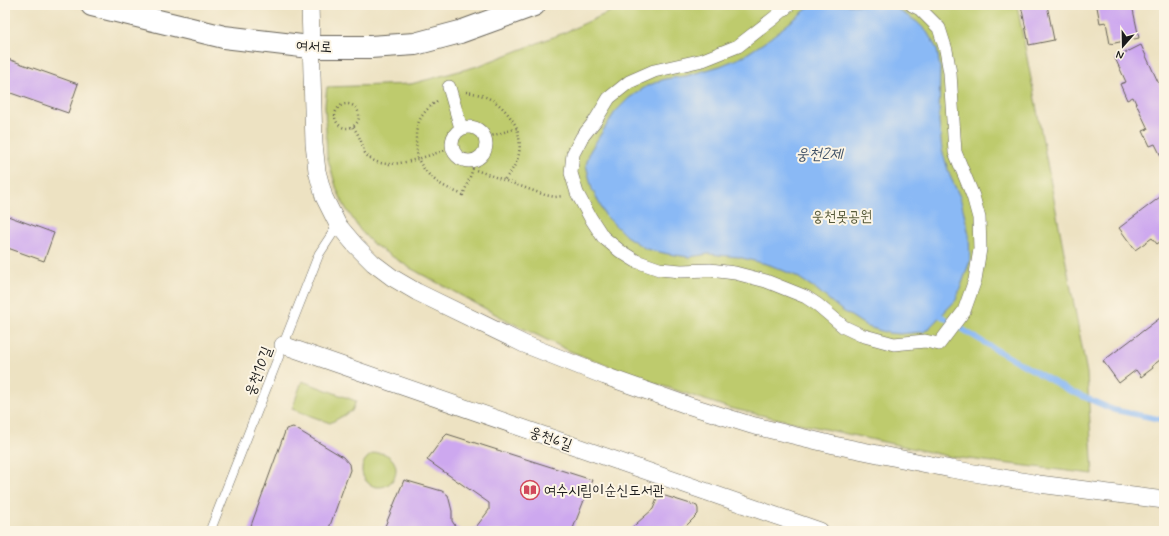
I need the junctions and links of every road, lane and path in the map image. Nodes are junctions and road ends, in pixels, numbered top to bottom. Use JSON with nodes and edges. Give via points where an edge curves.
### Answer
{"nodes":[{"id":1,"x":92,"y":5,"type":"edge"},
{"id":2,"x":310,"y":5,"type":"edge"},
{"id":3,"x":534,"y":5,"type":"edge"},
{"id":4,"x":789,"y":5,"type":"edge"},
{"id":5,"x":912,"y":5,"type":"edge"},
{"id":6,"x":310,"y":47,"type":"junction"},
{"id":7,"x":449,"y":87,"type":"dead end"},
{"id":8,"x":353,"y":127,"type":"junction"},
{"id":9,"x":461,"y":128,"type":"junction"},
{"id":10,"x":485,"y":138,"type":"junction"},
{"id":11,"x":472,"y":165,"type":"junction"},
{"id":12,"x":504,"y":180,"type":"junction"},
{"id":13,"x":575,"y":185,"type":"junction"},
{"id":14,"x":338,"y":226,"type":"junction"},
{"id":15,"x":283,"y":345,"type":"junction"},
{"id":16,"x":1164,"y":500,"type":"edge"},
{"id":17,"x":210,"y":531,"type":"edge"},
{"id":18,"x":820,"y":531,"type":"edge"}],
"edges":[{"from":1,"to":6,"type":"street","name":"여서로","via":[[224,37]]},
{"from":2,"to":6,"type":"street"},
{"from":3,"to":6,"type":"street","name":"여서로","via":[[460,32],[414,44],[370,48]]},
{"from":4,"to":13,"type":"street","via":[[738,46],[703,60],[654,71],[630,82],[609,98],[572,154]]},
{"from":5,"to":13,"type":"street","via":[[920,9],[939,28],[946,50],[955,152],[979,218],[980,249],[975,280],[964,311],[939,344],[926,340],[894,344],[861,335],[844,327],[806,297],[766,281],[735,273],[659,269],[636,261],[620,252],[603,237],[577,193]]},
{"from":6,"to":14,"type":"street","via":[[317,171],[324,197]]},
{"from":7,"to":9,"type":"street"},
{"from":8,"to":8,"type":"path","via":[[359,121],[357,109],[350,104],[339,106],[335,122],[345,128]]},
{"from":8,"to":11,"type":"path","via":[[358,133],[364,152],[371,159],[384,164],[398,164],[418,159],[432,178],[463,195]]},
{"from":9,"to":10,"type":"street","via":[[467,126],[478,129]]},
{"from":9,"to":11,"type":"street","via":[[453,135],[451,146],[456,156]]},
{"from":10,"to":11,"type":"street","via":[[485,151]]},
{"from":10,"to":12,"type":"path","via":[[517,128],[520,151],[517,161]]},
{"from":11,"to":12,"type":"path"},
{"from":12,"to":13,"type":"path","via":[[555,197],[566,194]]},
{"from":14,"to":15,"type":"lane","name":"웅천10길","via":[[319,254]]},
{"from":14,"to":16,"type":"street","via":[[373,263],[417,292],[524,344],[687,405],[751,425],[951,469],[1039,484]]},
{"from":15,"to":17,"type":"lane","name":"웅천10길"},
{"from":15,"to":18,"type":"street","name":"웅천6길"}]}
